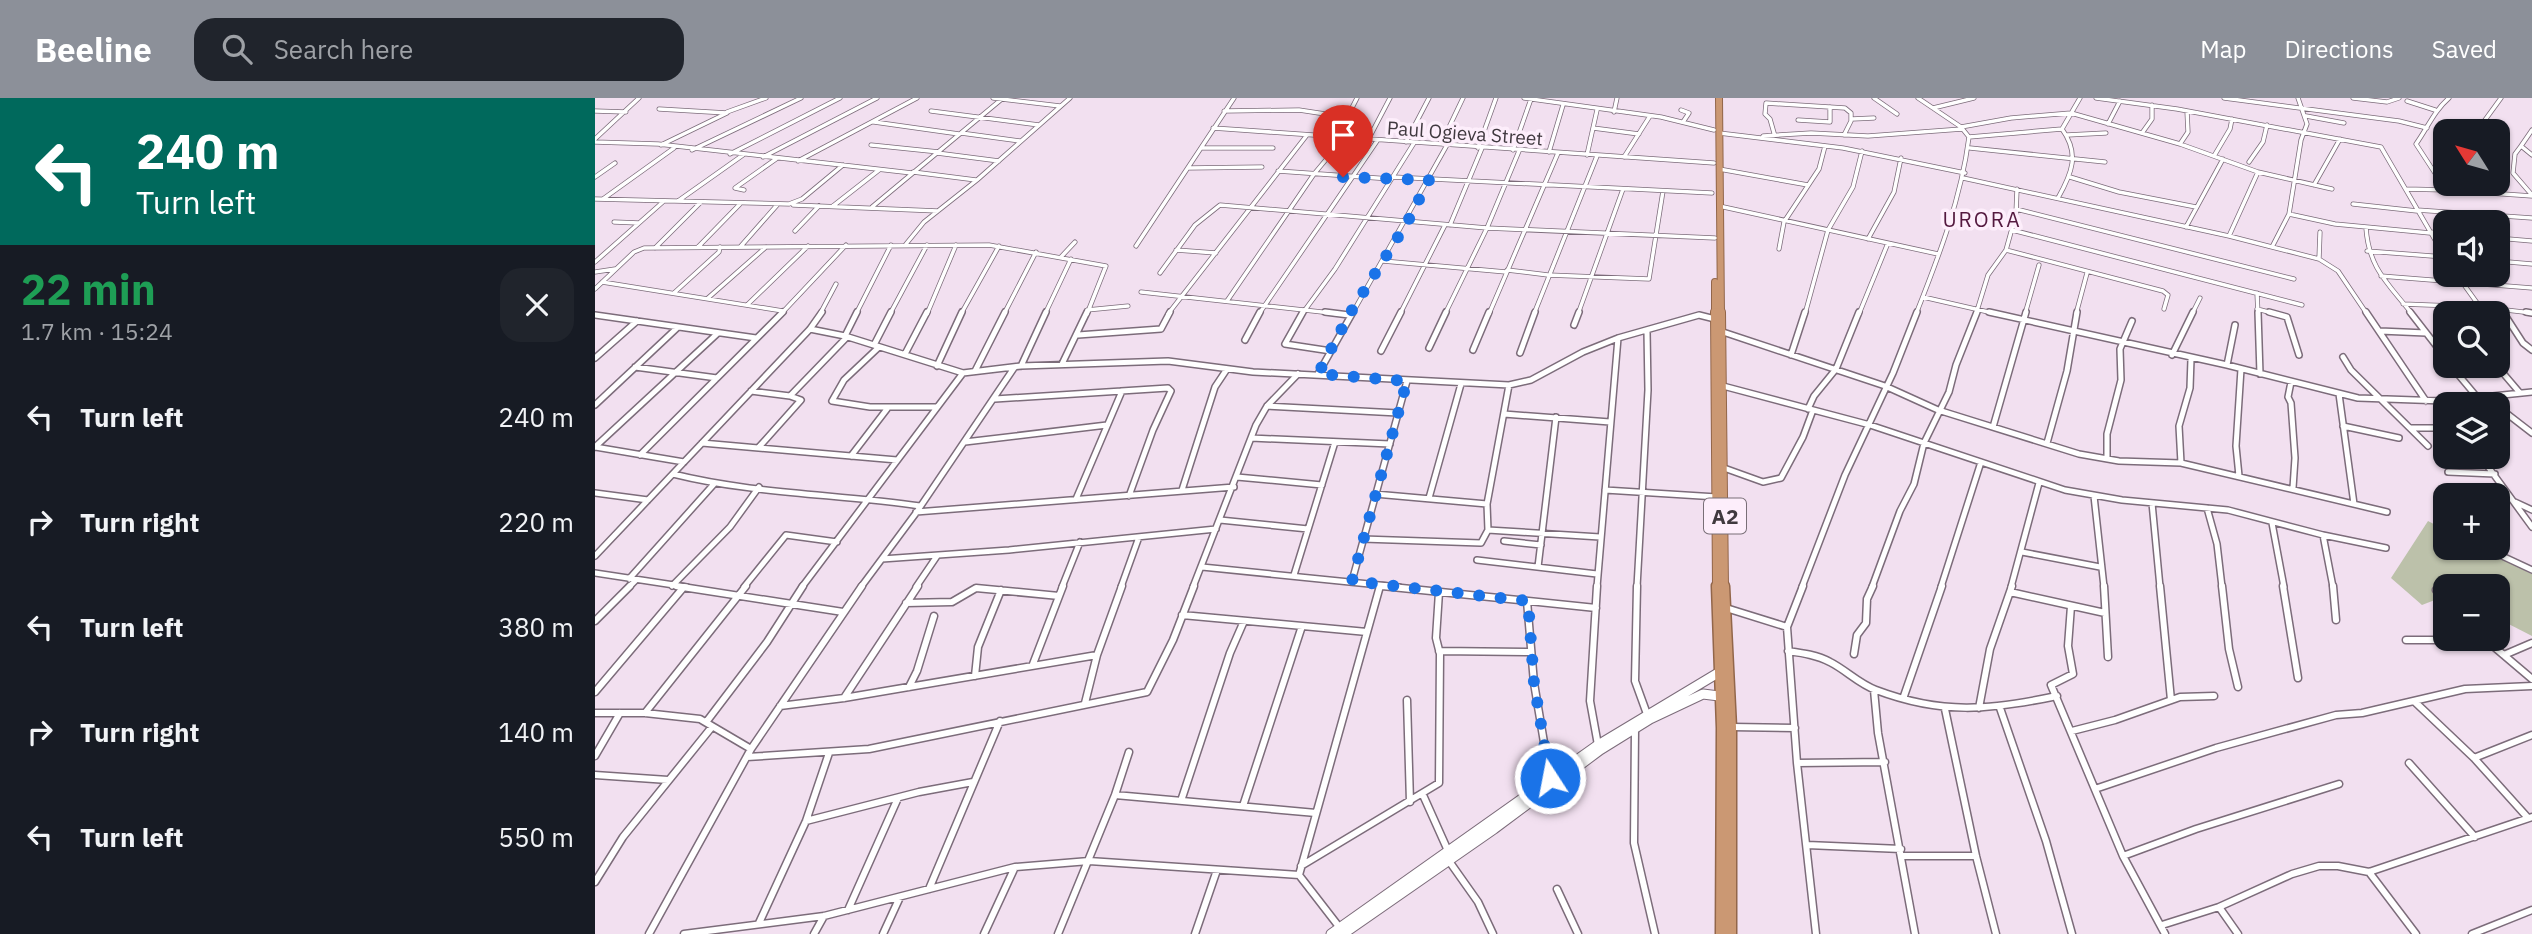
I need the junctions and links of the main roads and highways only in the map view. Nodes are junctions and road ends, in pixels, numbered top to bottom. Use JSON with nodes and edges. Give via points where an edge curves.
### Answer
{"nodes":[{"id":1,"x":1713,"y":98,"type":"edge"},
{"id":2,"x":1719,"y":98,"type":"edge"},
{"id":3,"x":1716,"y":132,"type":"junction"},
{"id":4,"x":1717,"y":166,"type":"junction"},
{"id":5,"x":1726,"y":784,"type":"junction"},
{"id":6,"x":1721,"y":934,"type":"edge"},
{"id":7,"x":1731,"y":934,"type":"edge"}],
"edges":[{"from":1,"to":3,"type":"highway","number":"A2"},
{"from":2,"to":3,"type":"highway","number":"A2"},
{"from":3,"to":4,"type":"highway","number":"A2"},
{"from":4,"to":5,"type":"highway","number":"A2","via":[[1726,674],[1731,727]]},
{"from":4,"to":5,"type":"highway","number":"A2","via":[[1713,192],[1718,673]]},
{"from":5,"to":6,"type":"highway","number":"A2"},
{"from":5,"to":7,"type":"highway","number":"A2"}]}
